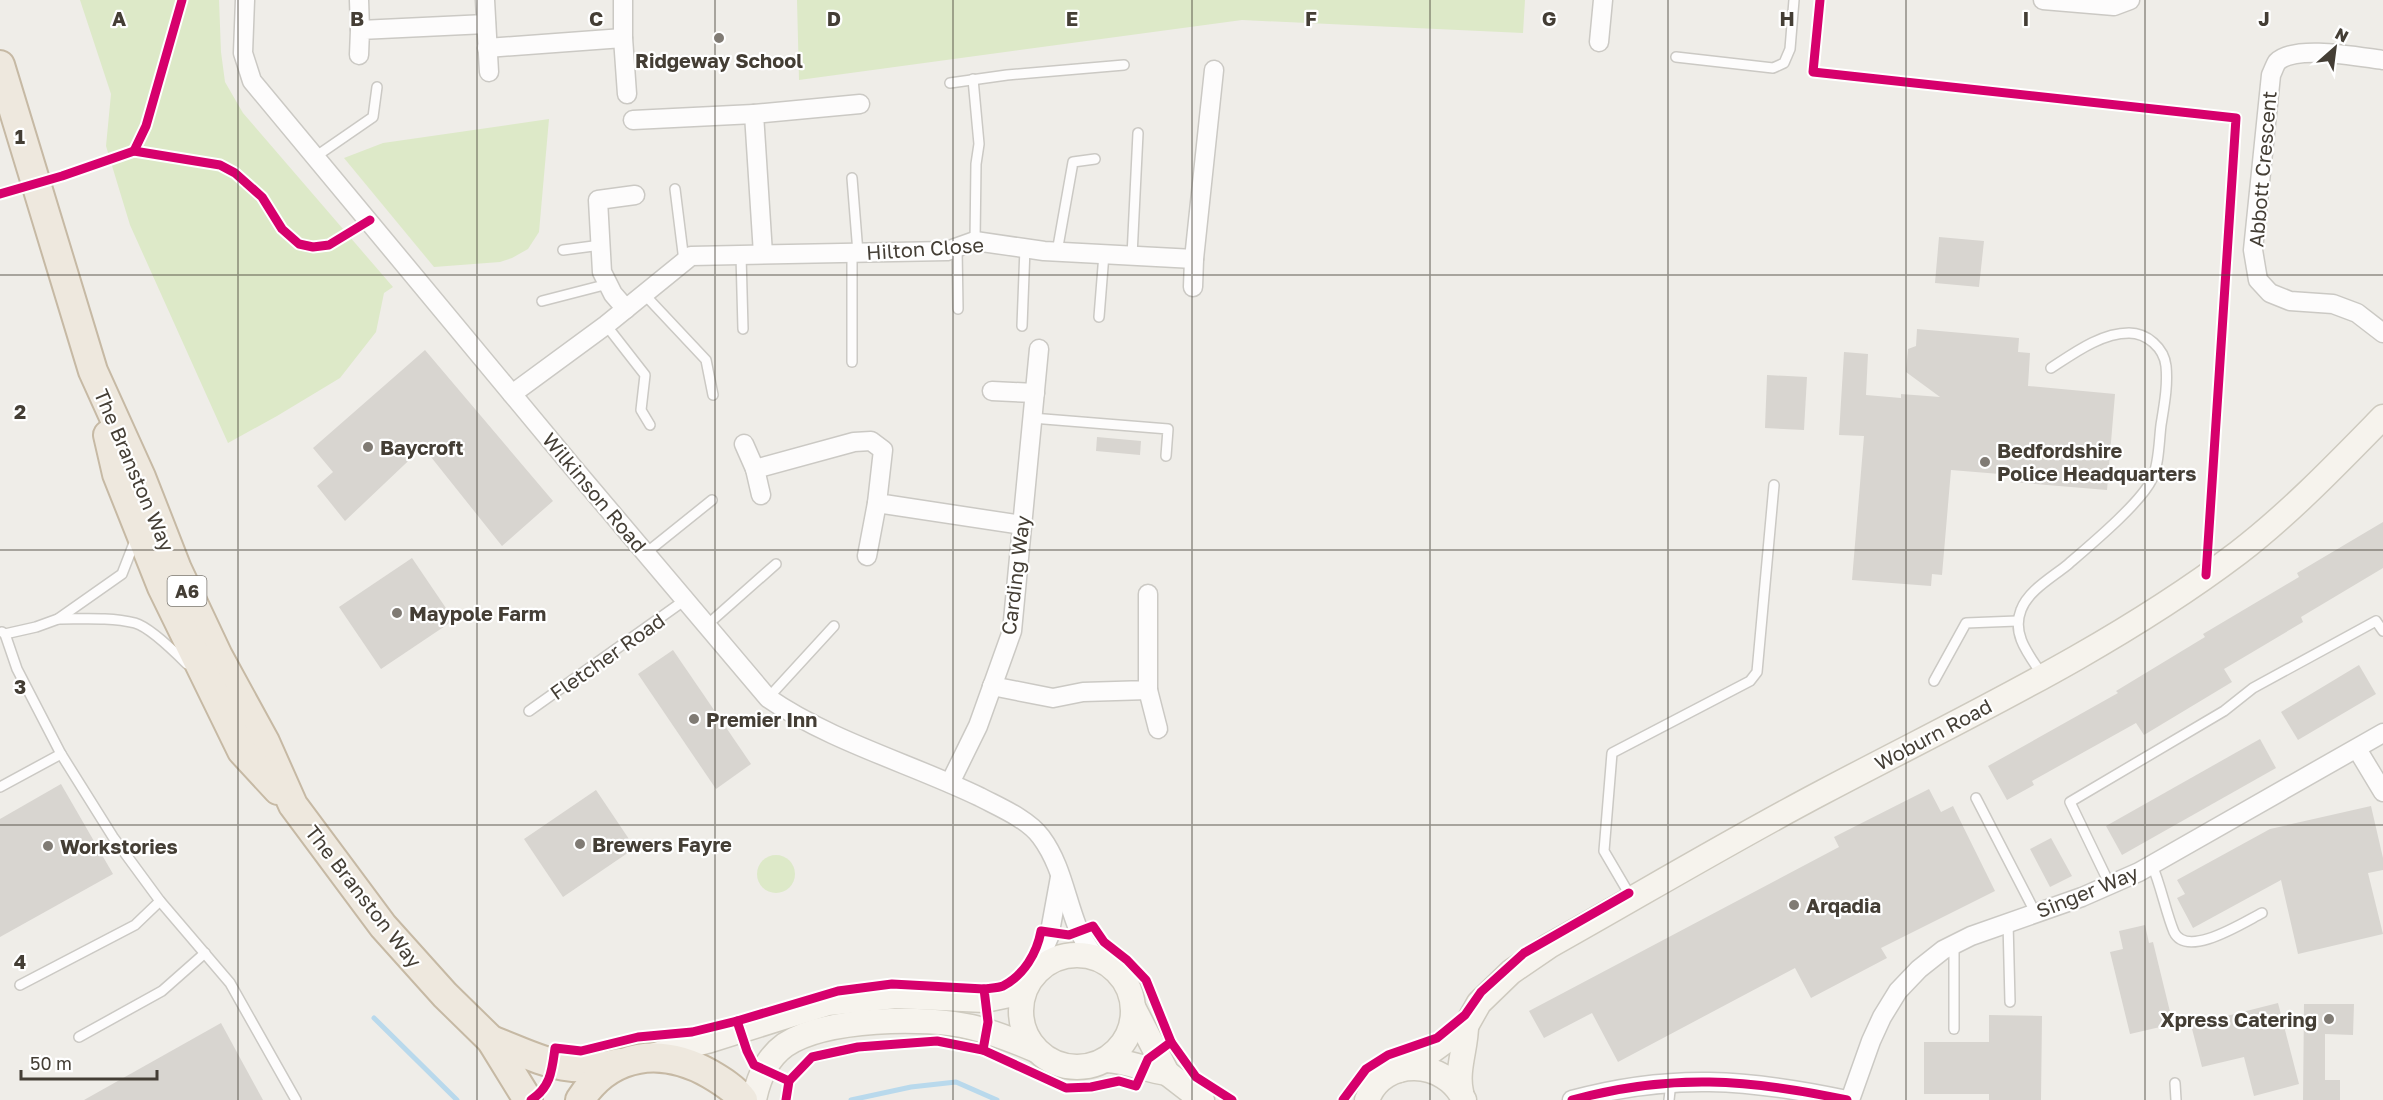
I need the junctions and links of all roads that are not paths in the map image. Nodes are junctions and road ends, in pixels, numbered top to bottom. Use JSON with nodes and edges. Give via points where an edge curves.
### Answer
{"nodes":[{"id":1,"x":245,"y":0,"type":"edge"},
{"id":2,"x":359,"y":0,"type":"edge"},
{"id":3,"x":485,"y":0,"type":"edge"},
{"id":4,"x":623,"y":0,"type":"edge"},
{"id":5,"x":1603,"y":0,"type":"edge"},
{"id":6,"x":1794,"y":0,"type":"edge"},
{"id":7,"x":2043,"y":0,"type":"edge"},
{"id":8,"x":2130,"y":0,"type":"edge"},
{"id":9,"x":486,"y":24,"type":"junction"},
{"id":10,"x":360,"y":30,"type":"junction"},
{"id":11,"x":622,"y":38,"type":"junction"},
{"id":12,"x":1599,"y":42,"type":"dead end"},
{"id":13,"x":487,"y":48,"type":"junction"},
{"id":14,"x":359,"y":55,"type":"dead end"},
{"id":15,"x":1676,"y":57,"type":"dead end"},
{"id":16,"x":2383,"y":60,"type":"edge"},
{"id":17,"x":0,"y":65,"type":"edge"},
{"id":18,"x":1124,"y":65,"type":"dead end"},
{"id":19,"x":1214,"y":70,"type":"dead end"},
{"id":20,"x":489,"y":72,"type":"dead end"},
{"id":21,"x":973,"y":80,"type":"junction"},
{"id":22,"x":950,"y":83,"type":"dead end"},
{"id":23,"x":377,"y":87,"type":"dead end"},
{"id":24,"x":627,"y":94,"type":"dead end"},
{"id":25,"x":860,"y":104,"type":"dead end"},
{"id":26,"x":754,"y":114,"type":"junction"},
{"id":27,"x":633,"y":120,"type":"dead end"},
{"id":28,"x":1138,"y":133,"type":"dead end"},
{"id":29,"x":315,"y":157,"type":"junction"},
{"id":30,"x":1095,"y":159,"type":"dead end"},
{"id":31,"x":852,"y":178,"type":"dead end"},
{"id":32,"x":675,"y":189,"type":"dead end"},
{"id":33,"x":635,"y":195,"type":"dead end"},
{"id":34,"x":975,"y":241,"type":"junction"},
{"id":35,"x":601,"y":244,"type":"junction"},
{"id":36,"x":957,"y":248,"type":"junction"},
{"id":37,"x":1025,"y":248,"type":"junction"},
{"id":38,"x":563,"y":250,"type":"dead end"},
{"id":39,"x":1056,"y":252,"type":"junction"},
{"id":40,"x":855,"y":253,"type":"junction"},
{"id":41,"x":763,"y":254,"type":"junction"},
{"id":42,"x":1104,"y":254,"type":"junction"},
{"id":43,"x":741,"y":255,"type":"junction"},
{"id":44,"x":1132,"y":256,"type":"junction"},
{"id":45,"x":1194,"y":259,"type":"junction"},
{"id":46,"x":684,"y":261,"type":"junction"},
{"id":47,"x":608,"y":284,"type":"junction"},
{"id":48,"x":1193,"y":287,"type":"dead end"},
{"id":49,"x":644,"y":294,"type":"junction"},
{"id":50,"x":542,"y":301,"type":"dead end"},
{"id":51,"x":626,"y":309,"type":"junction"},
{"id":52,"x":958,"y":309,"type":"dead end"},
{"id":53,"x":1099,"y":317,"type":"dead end"},
{"id":54,"x":606,"y":325,"type":"junction"},
{"id":55,"x":1022,"y":326,"type":"dead end"},
{"id":56,"x":743,"y":329,"type":"dead end"},
{"id":57,"x":2383,"y":333,"type":"edge"},
{"id":58,"x":1039,"y":349,"type":"dead end"},
{"id":59,"x":852,"y":362,"type":"dead end"},
{"id":60,"x":2051,"y":368,"type":"dead end"},
{"id":61,"x":93,"y":371,"type":"junction"},
{"id":62,"x":992,"y":391,"type":"dead end"},
{"id":63,"x":1035,"y":393,"type":"junction"},
{"id":64,"x":512,"y":394,"type":"junction"},
{"id":65,"x":713,"y":394,"type":"dead end"},
{"id":66,"x":2383,"y":417,"type":"edge"},
{"id":67,"x":1032,"y":418,"type":"junction"},
{"id":68,"x":650,"y":425,"type":"dead end"},
{"id":69,"x":744,"y":444,"type":"dead end"},
{"id":70,"x":1166,"y":456,"type":"dead end"},
{"id":71,"x":755,"y":469,"type":"junction"},
{"id":72,"x":1774,"y":485,"type":"dead end"},
{"id":73,"x":761,"y":495,"type":"dead end"},
{"id":74,"x":712,"y":500,"type":"dead end"},
{"id":75,"x":877,"y":503,"type":"junction"},
{"id":76,"x":1022,"y":525,"type":"junction"},
{"id":77,"x":138,"y":527,"type":"junction"},
{"id":78,"x":646,"y":553,"type":"junction"},
{"id":79,"x":867,"y":556,"type":"dead end"},
{"id":80,"x":776,"y":564,"type":"dead end"},
{"id":81,"x":1148,"y":594,"type":"dead end"},
{"id":82,"x":685,"y":600,"type":"junction"},
{"id":83,"x":58,"y":619,"type":"junction"},
{"id":84,"x":2018,"y":621,"type":"junction"},
{"id":85,"x":707,"y":625,"type":"junction"},
{"id":86,"x":834,"y":626,"type":"dead end"},
{"id":87,"x":2383,"y":631,"type":"edge"},
{"id":88,"x":3,"y":633,"type":"edge"},
{"id":89,"x":2043,"y":676,"type":"junction"},
{"id":90,"x":1934,"y":681,"type":"dead end"},
{"id":91,"x":992,"y":686,"type":"junction"},
{"id":92,"x":212,"y":689,"type":"junction"},
{"id":93,"x":1148,"y":690,"type":"junction"},
{"id":94,"x":768,"y":698,"type":"junction"},
{"id":95,"x":529,"y":711,"type":"dead end"},
{"id":96,"x":1158,"y":729,"type":"dead end"},
{"id":97,"x":2383,"y":733,"type":"edge"},
{"id":98,"x":2357,"y":748,"type":"junction"},
{"id":99,"x":60,"y":754,"type":"junction"},
{"id":100,"x":950,"y":783,"type":"junction"},
{"id":101,"x":0,"y":787,"type":"edge"},
{"id":102,"x":2383,"y":792,"type":"edge"},
{"id":103,"x":1976,"y":798,"type":"dead end"},
{"id":104,"x":293,"y":805,"type":"junction"},
{"id":105,"x":2152,"y":865,"type":"junction"},
{"id":106,"x":1061,"y":872,"type":"junction"},
{"id":107,"x":2110,"y":885,"type":"junction"},
{"id":108,"x":1632,"y":899,"type":"junction"},
{"id":109,"x":160,"y":901,"type":"junction"},
{"id":110,"x":2034,"y":912,"type":"junction"},
{"id":111,"x":2262,"y":913,"type":"dead end"},
{"id":112,"x":2008,"y":922,"type":"junction"},
{"id":113,"x":1954,"y":945,"type":"junction"},
{"id":114,"x":205,"y":953,"type":"junction"},
{"id":115,"x":1095,"y":957,"type":"junction"},
{"id":116,"x":1030,"y":979,"type":"junction"},
{"id":117,"x":20,"y":985,"type":"dead end"},
{"id":118,"x":2010,"y":1002,"type":"dead end"},
{"id":119,"x":1134,"y":1009,"type":"junction"},
{"id":120,"x":1466,"y":1026,"type":"junction"},
{"id":121,"x":1954,"y":1029,"type":"dead end"},
{"id":122,"x":79,"y":1037,"type":"dead end"},
{"id":123,"x":491,"y":1040,"type":"junction"},
{"id":124,"x":1036,"y":1050,"type":"junction"},
{"id":125,"x":638,"y":1059,"type":"junction"},
{"id":126,"x":1106,"y":1060,"type":"junction"},
{"id":127,"x":1399,"y":1070,"type":"junction"},
{"id":128,"x":1167,"y":1072,"type":"junction"},
{"id":129,"x":1671,"y":1082,"type":"junction"},
{"id":130,"x":2175,"y":1083,"type":"dead end"},
{"id":131,"x":1464,"y":1098,"type":"edge"},
{"id":132,"x":1366,"y":1099,"type":"edge"},
{"id":133,"x":296,"y":1100,"type":"edge"},
{"id":134,"x":528,"y":1100,"type":"edge"},
{"id":135,"x":580,"y":1100,"type":"edge"},
{"id":136,"x":743,"y":1100,"type":"edge"},
{"id":137,"x":754,"y":1100,"type":"edge"},
{"id":138,"x":1202,"y":1100,"type":"edge"},
{"id":139,"x":1572,"y":1100,"type":"edge"},
{"id":140,"x":1669,"y":1100,"type":"edge"},
{"id":141,"x":1849,"y":1100,"type":"edge"},
{"id":142,"x":2176,"y":1100,"type":"edge"}],
"edges":[{"from":1,"to":29,"type":"street","name":"Wilkinson Road","via":[[243,52],[252,81]]},
{"from":2,"to":10,"type":"street"},
{"from":3,"to":9,"type":"street"},
{"from":4,"to":11,"type":"street"},
{"from":5,"to":12,"type":"street"},
{"from":6,"to":15,"type":"lane","via":[[1790,49],[1784,63],[1773,68]]},
{"from":7,"to":8,"type":"street","via":[[2114,6]]},
{"from":9,"to":10,"type":"street"},
{"from":9,"to":13,"type":"street"},
{"from":10,"to":14,"type":"street"},
{"from":11,"to":13,"type":"street"},
{"from":11,"to":24,"type":"street"},
{"from":13,"to":20,"type":"street"},
{"from":16,"to":57,"type":"street","name":"Abbott Crescent","via":[[2304,52],[2277,62],[2271,75],[2253,250],[2258,280],[2270,293],[2290,301],[2333,304],[2357,313]]},
{"from":17,"to":61,"type":"highway","name":"The Branston Way","number":"A6"},
{"from":18,"to":21,"type":"lane"},
{"from":19,"to":45,"type":"street"},
{"from":21,"to":22,"type":"lane"},
{"from":21,"to":34,"type":"lane","via":[[979,144]]},
{"from":23,"to":29,"type":"lane","via":[[373,117]]},
{"from":25,"to":26,"type":"street"},
{"from":26,"to":27,"type":"street"},
{"from":26,"to":41,"type":"street"},
{"from":28,"to":44,"type":"lane"},
{"from":29,"to":64,"type":"street","name":"Wilkinson Road"},
{"from":30,"to":39,"type":"lane","via":[[1073,162]]},
{"from":31,"to":40,"type":"lane"},
{"from":32,"to":46,"type":"lane"},
{"from":33,"to":35,"type":"street","via":[[598,200]]},
{"from":34,"to":36,"type":"street","name":"Hilton Close"},
{"from":34,"to":37,"type":"street","name":"Hilton Close"},
{"from":35,"to":38,"type":"lane"},
{"from":35,"to":47,"type":"street","via":[[602,272]]},
{"from":36,"to":40,"type":"street","name":"Hilton Close"},
{"from":36,"to":52,"type":"lane"},
{"from":37,"to":39,"type":"street","name":"Hilton Close"},
{"from":37,"to":55,"type":"lane"},
{"from":39,"to":42,"type":"street","name":"Hilton Close"},
{"from":40,"to":41,"type":"street","name":"Hilton Close"},
{"from":40,"to":59,"type":"lane"},
{"from":41,"to":43,"type":"street","name":"Hilton Close"},
{"from":42,"to":44,"type":"street","name":"Hilton Close"},
{"from":42,"to":53,"type":"lane"},
{"from":43,"to":46,"type":"street","name":"Hilton Close","via":[[691,256]]},
{"from":43,"to":56,"type":"lane"},
{"from":44,"to":45,"type":"street","name":"Hilton Close"},
{"from":45,"to":48,"type":"street"},
{"from":46,"to":49,"type":"street","name":"Hilton Close"},
{"from":47,"to":50,"type":"lane"},
{"from":47,"to":51,"type":"street"},
{"from":49,"to":51,"type":"street","name":"Hilton Close"},
{"from":49,"to":65,"type":"lane","via":[[706,360]]},
{"from":51,"to":54,"type":"street","name":"Hilton Close"},
{"from":54,"to":64,"type":"street","name":"Hilton Close"},
{"from":54,"to":68,"type":"lane","via":[[645,375],[641,410]]},
{"from":58,"to":63,"type":"street","name":"Carding Way"},
{"from":60,"to":84,"type":"lane","via":[[2088,344],[2120,333],[2136,333],[2159,349],[2167,380],[2154,477],[2145,492],[2030,596]]},
{"from":61,"to":77,"type":"highway","via":[[117,474]]},
{"from":61,"to":104,"type":"highway","name":"The Branston Way","number":"A6","via":[[177,569]]},
{"from":62,"to":63,"type":"street"},
{"from":63,"to":67,"type":"street","name":"Carding Way"},
{"from":64,"to":78,"type":"street","name":"Wilkinson Road"},
{"from":66,"to":89,"type":"main road","name":"Woburn Road","via":[[2325,476],[2239,552],[2157,610]]},
{"from":67,"to":70,"type":"lane","via":[[1168,429]]},
{"from":67,"to":76,"type":"street","name":"Carding Way"},
{"from":69,"to":71,"type":"street"},
{"from":71,"to":73,"type":"street"},
{"from":71,"to":75,"type":"street","via":[[854,442],[871,441],[884,450]]},
{"from":72,"to":108,"type":"lane","via":[[1757,672],[1750,681],[1612,753],[1604,851]]},
{"from":74,"to":78,"type":"lane"},
{"from":75,"to":76,"type":"street"},
{"from":75,"to":79,"type":"street"},
{"from":76,"to":91,"type":"street","name":"Carding Way","via":[[1012,630]]},
{"from":77,"to":83,"type":"lane","via":[[122,574]]},
{"from":77,"to":92,"type":"highway","via":[[162,587]]},
{"from":78,"to":82,"type":"street","name":"Wilkinson Road"},
{"from":80,"to":85,"type":"lane"},
{"from":81,"to":93,"type":"street"},
{"from":82,"to":85,"type":"street","name":"Wilkinson Road"},
{"from":82,"to":95,"type":"lane","name":"Fletcher Road"},
{"from":83,"to":88,"type":"lane"},
{"from":83,"to":92,"type":"lane","via":[[137,623],[172,648]]},
{"from":84,"to":89,"type":"lane","via":[[2019,636]]},
{"from":84,"to":90,"type":"lane","via":[[1966,622]]},
{"from":85,"to":94,"type":"street","name":"Wilkinson Road"},
{"from":86,"to":94,"type":"lane"},
{"from":87,"to":107,"type":"lane","via":[[2376,621],[2253,688],[2224,711],[2070,802]]},
{"from":88,"to":99,"type":"lane"},
{"from":89,"to":108,"type":"main road","name":"Woburn Road"},
{"from":91,"to":93,"type":"street","via":[[1053,698],[1083,692]]},
{"from":91,"to":100,"type":"street","name":"Carding Way","via":[[978,726]]},
{"from":92,"to":104,"type":"highway","via":[[242,751]]},
{"from":93,"to":96,"type":"street"},
{"from":94,"to":100,"type":"street","name":"Wilkinson Road","via":[[835,734]]},
{"from":97,"to":98,"type":"street","name":"Singer Way"},
{"from":98,"to":102,"type":"street"},
{"from":98,"to":105,"type":"street","name":"Singer Way"},
{"from":99,"to":101,"type":"lane"},
{"from":99,"to":109,"type":"lane"},
{"from":100,"to":106,"type":"street","name":"Wilkinson Road","via":[[1012,813],[1040,835]]},
{"from":103,"to":110,"type":"lane"},
{"from":104,"to":123,"type":"highway","name":"The Branston Way","number":"A6","via":[[383,926]]},
{"from":105,"to":107,"type":"street","name":"Singer Way"},
{"from":105,"to":111,"type":"lane","via":[[2175,934],[2187,943],[2201,942]]},
{"from":106,"to":115,"type":"street","name":"Wilkinson Road","via":[[1077,926]]},
{"from":106,"to":116,"type":"street","via":[[1049,937]]},
{"from":107,"to":110,"type":"street","name":"Singer Way"},
{"from":108,"to":120,"type":"main road","name":"Woburn Road","via":[[1511,972],[1479,1003]]},
{"from":109,"to":114,"type":"lane"},
{"from":109,"to":117,"type":"lane","via":[[135,925]]},
{"from":110,"to":112,"type":"street","name":"Singer Way"},
{"from":112,"to":113,"type":"street","name":"Singer Way"},
{"from":112,"to":118,"type":"lane"},
{"from":113,"to":121,"type":"lane"},
{"from":113,"to":141,"type":"street","name":"Singer Way","via":[[1919,969],[1898,991],[1871,1041]]},
{"from":114,"to":122,"type":"lane","via":[[162,991]]},
{"from":114,"to":133,"type":"lane","via":[[230,983]]},
{"from":115,"to":116,"type":"main road","via":[[1061,956],[1045,964]]},
{"from":115,"to":119,"type":"main road","via":[[1123,977]]},
{"from":116,"to":124,"type":"main road","via":[[1021,999],[1020,1017]]},
{"from":116,"to":125,"type":"main road","via":[[1009,995],[985,1000],[896,996],[828,1003]]},
{"from":119,"to":126,"type":"main road","via":[[1127,1038]]},
{"from":119,"to":128,"type":"main road"},
{"from":120,"to":127,"type":"main road","name":"Woburn Road"},
{"from":120,"to":131,"type":"main road","name":"Woburn Road","via":[[1458,1082]]},
{"from":123,"to":125,"type":"highway","name":"The Branston Way","number":"A6","via":[[558,1066],[589,1068]]},
{"from":123,"to":134,"type":"highway","name":"The Branston Way","number":"A6"},
{"from":124,"to":126,"type":"main road","via":[[1069,1067]]},
{"from":124,"to":137,"type":"main road","via":[[985,1031],[949,1023],[894,1021],[821,1031],[785,1046],[764,1070]]},
{"from":125,"to":135,"type":"highway","via":[[608,1070]]},
{"from":125,"to":136,"type":"highway","name":"The Branston Way","via":[[668,1058],[701,1069]]},
{"from":126,"to":128,"type":"main road"},
{"from":127,"to":131,"type":"main road","via":[[1433,1070],[1449,1079]]},
{"from":127,"to":132,"type":"main road","name":"Woburn Road","via":[[1381,1080]]},
{"from":128,"to":138,"type":"main road"},
{"from":129,"to":139,"type":"street"},
{"from":129,"to":140,"type":"lane"},
{"from":129,"to":141,"type":"street","via":[[1722,1081],[1790,1088]]},
{"from":130,"to":142,"type":"lane"}]}
